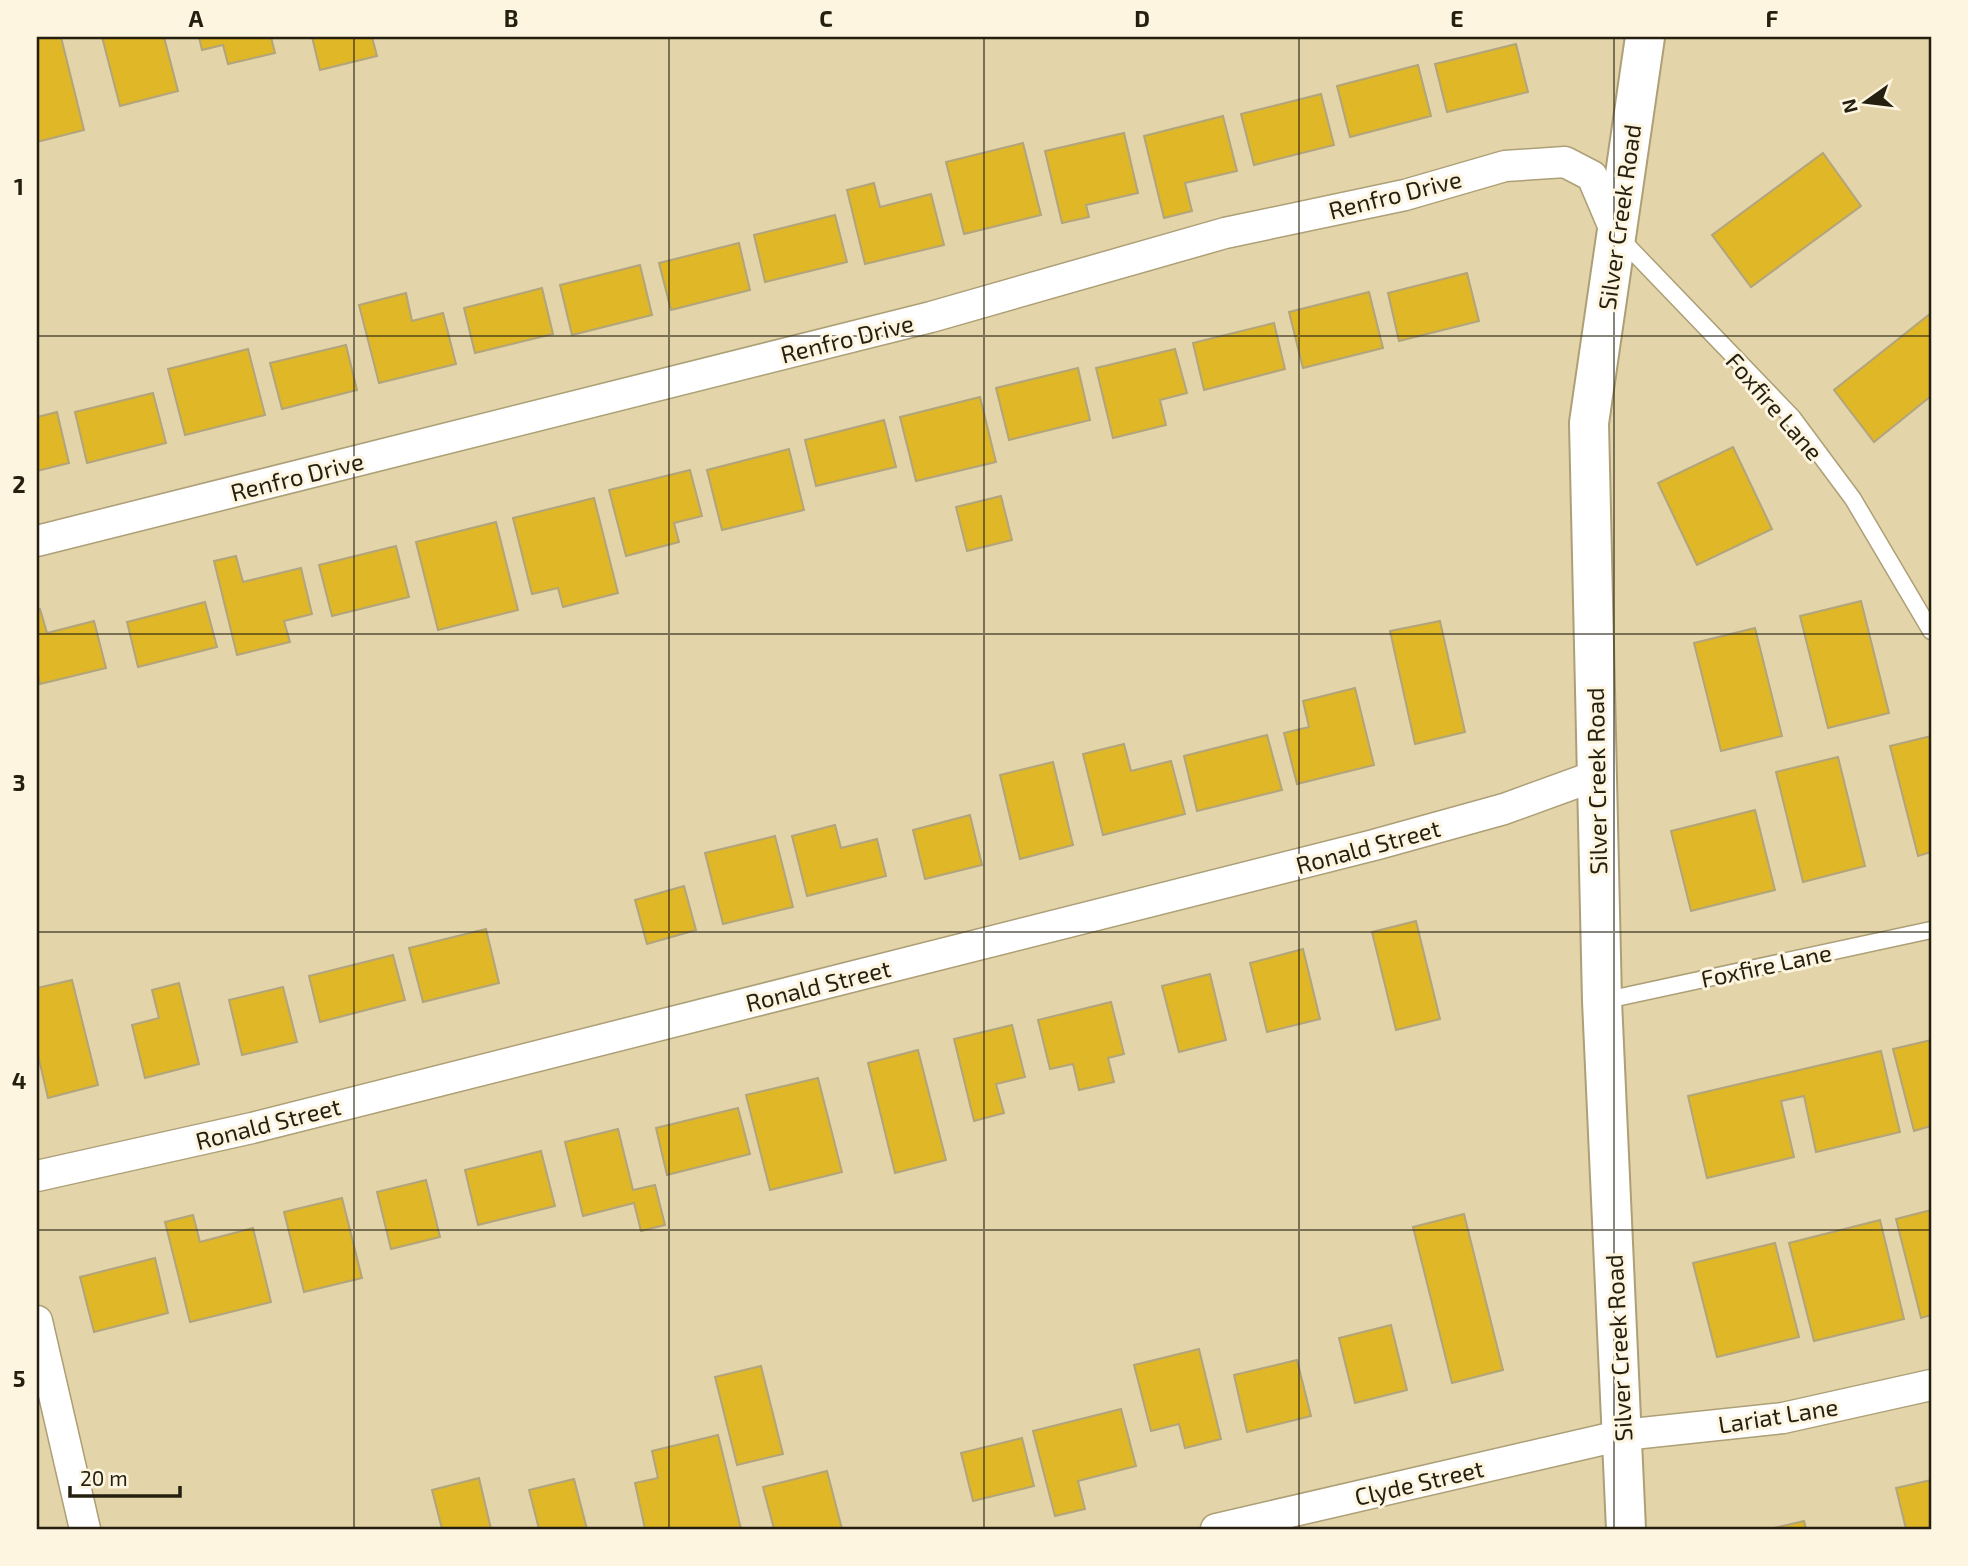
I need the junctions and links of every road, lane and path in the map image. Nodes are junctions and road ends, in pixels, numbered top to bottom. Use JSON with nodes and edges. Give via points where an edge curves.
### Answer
{"nodes":[{"id":1,"x":1645,"y":37,"type":"edge"},
{"id":2,"x":1617,"y":236,"type":"junction"},
{"id":3,"x":37,"y":541,"type":"edge"},
{"id":4,"x":1931,"y":631,"type":"edge"},
{"id":5,"x":1595,"y":776,"type":"junction"},
{"id":6,"x":1931,"y":930,"type":"edge"},
{"id":7,"x":1601,"y":1001,"type":"junction"},
{"id":8,"x":37,"y":1176,"type":"edge"},
{"id":9,"x":37,"y":1321,"type":"edge"},
{"id":10,"x":1931,"y":1385,"type":"edge"},
{"id":11,"x":1623,"y":1435,"type":"junction"},
{"id":12,"x":85,"y":1529,"type":"edge"},
{"id":13,"x":1216,"y":1529,"type":"edge"},
{"id":14,"x":1626,"y":1529,"type":"edge"}],
"edges":[{"from":1,"to":2,"type":"street","name":"Silver Creek Road"},
{"from":2,"to":3,"type":"street","name":"Renfro Drive","via":[[1592,176],[1565,162],[1505,166],[1405,195],[1225,233],[931,317]]},
{"from":2,"to":4,"type":"lane","name":"Foxfire Lane","via":[[1792,416],[1853,499]]},
{"from":2,"to":5,"type":"street","name":"Silver Creek Road","via":[[1589,423]]},
{"from":5,"to":7,"type":"street","name":"Silver Creek Road"},
{"from":5,"to":8,"type":"street","name":"Ronald Street","via":[[1504,809],[1361,848],[252,1128]]},
{"from":6,"to":7,"type":"lane","name":"Foxfire Lane"},
{"from":7,"to":11,"type":"street","name":"Silver Creek Road"},
{"from":9,"to":12,"type":"street"},
{"from":10,"to":11,"type":"street","name":"Lariat Lane","via":[[1783,1418]]},
{"from":11,"to":13,"type":"street","name":"Clyde Street"},
{"from":11,"to":14,"type":"street","name":"Silver Creek Road"}]}
